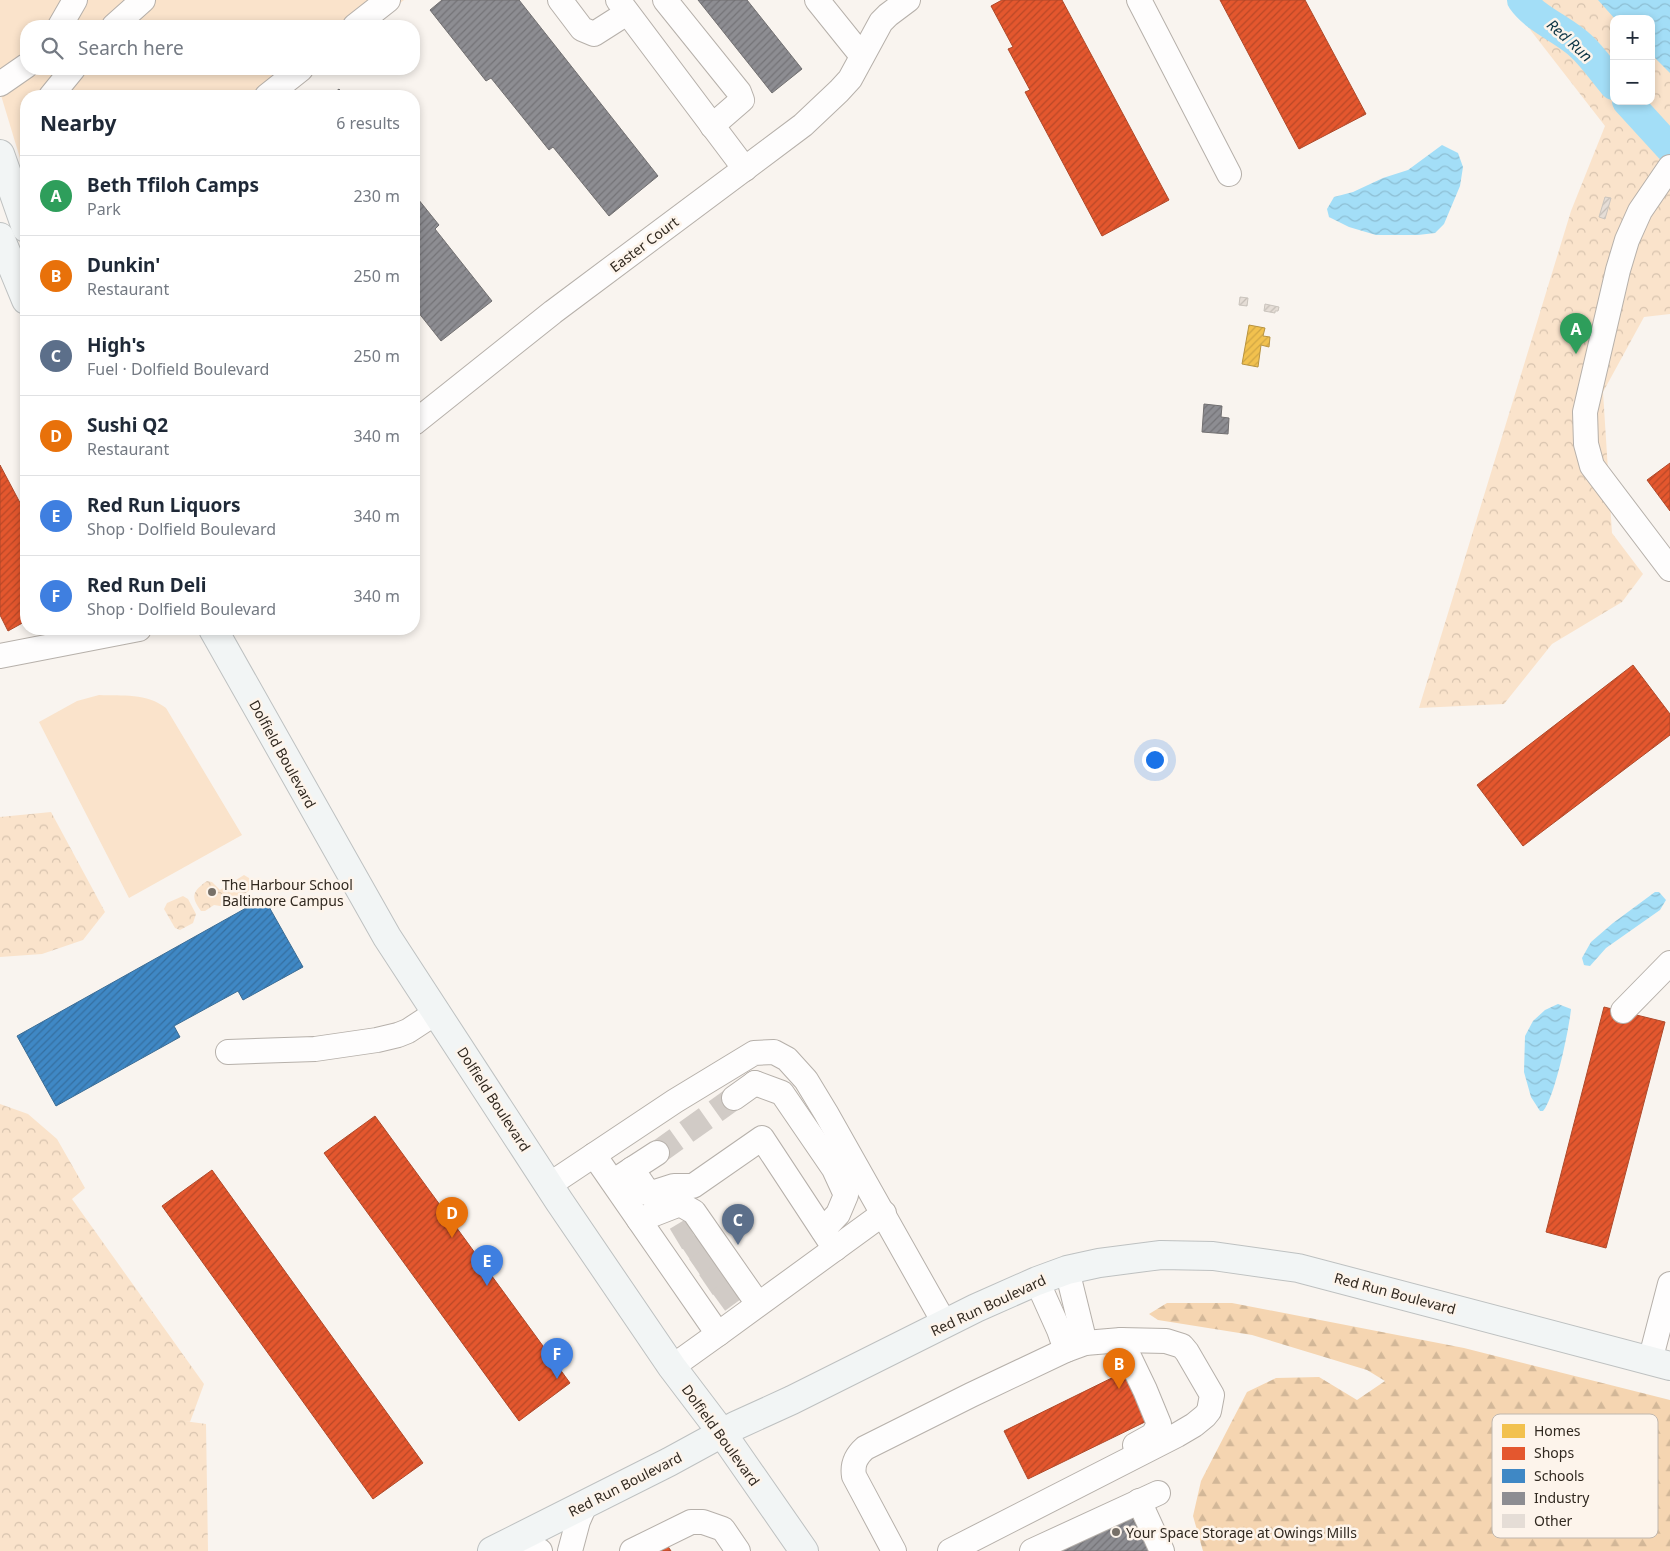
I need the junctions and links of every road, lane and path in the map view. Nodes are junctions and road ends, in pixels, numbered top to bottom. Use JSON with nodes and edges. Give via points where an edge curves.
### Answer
{"nodes":[{"id":1,"x":75,"y":0,"type":"edge"},
{"id":2,"x":143,"y":0,"type":"edge"},
{"id":3,"x":388,"y":0,"type":"edge"},
{"id":4,"x":560,"y":0,"type":"edge"},
{"id":5,"x":665,"y":0,"type":"edge"},
{"id":6,"x":816,"y":0,"type":"edge"},
{"id":7,"x":908,"y":0,"type":"edge"},
{"id":8,"x":1139,"y":0,"type":"edge"},
{"id":9,"x":622,"y":6,"type":"edge"},
{"id":10,"x":63,"y":20,"type":"edge"},
{"id":11,"x":121,"y":20,"type":"edge"},
{"id":12,"x":363,"y":20,"type":"edge"},
{"id":13,"x":862,"y":56,"type":"junction"},
{"id":14,"x":20,"y":70,"type":"edge"},
{"id":15,"x":68,"y":75,"type":"edge"},
{"id":16,"x":293,"y":75,"type":"edge"},
{"id":17,"x":0,"y":84,"type":"edge"},
{"id":18,"x":56,"y":90,"type":"edge"},
{"id":19,"x":275,"y":90,"type":"edge"},
{"id":20,"x":712,"y":126,"type":"junction"},
{"id":21,"x":0,"y":154,"type":"edge"},
{"id":22,"x":1670,"y":166,"type":"edge"},
{"id":23,"x":744,"y":169,"type":"junction"},
{"id":24,"x":1229,"y":174,"type":"dead end"},
{"id":25,"x":20,"y":211,"type":"edge"},
{"id":26,"x":0,"y":237,"type":"edge"},
{"id":27,"x":20,"y":285,"type":"edge"},
{"id":28,"x":420,"y":412,"type":"edge"},
{"id":29,"x":1670,"y":569,"type":"edge"},
{"id":30,"x":108,"y":635,"type":"edge"},
{"id":31,"x":216,"y":635,"type":"edge"},
{"id":32,"x":0,"y":656,"type":"edge"},
{"id":33,"x":1670,"y":963,"type":"edge"},
{"id":34,"x":1623,"y":1011,"type":"dead end"},
{"id":35,"x":437,"y":1012,"type":"junction"},
{"id":36,"x":228,"y":1052,"type":"dead end"},
{"id":37,"x":754,"y":1053,"type":"junction"},
{"id":38,"x":755,"y":1083,"type":"junction"},
{"id":39,"x":734,"y":1098,"type":"tunnel mouth"},
{"id":40,"x":657,"y":1152,"type":"tunnel mouth"},
{"id":41,"x":594,"y":1155,"type":"junction"},
{"id":42,"x":632,"y":1169,"type":"junction"},
{"id":43,"x":613,"y":1182,"type":"junction"},
{"id":44,"x":549,"y":1185,"type":"junction"},
{"id":45,"x":884,"y":1214,"type":"junction"},
{"id":46,"x":639,"y":1220,"type":"junction"},
{"id":47,"x":829,"y":1239,"type":"junction"},
{"id":48,"x":703,"y":1266,"type":"junction"},
{"id":49,"x":1067,"y":1270,"type":"junction"},
{"id":50,"x":1036,"y":1281,"type":"junction"},
{"id":51,"x":1670,"y":1284,"type":"edge"},
{"id":52,"x":758,"y":1304,"type":"junction"},
{"id":53,"x":945,"y":1324,"type":"junction"},
{"id":54,"x":718,"y":1334,"type":"junction"},
{"id":55,"x":1121,"y":1340,"type":"junction"},
{"id":56,"x":1075,"y":1346,"type":"junction"},
{"id":57,"x":1660,"y":1363,"type":"edge"},
{"id":58,"x":672,"y":1367,"type":"junction"},
{"id":59,"x":722,"y":1433,"type":"junction"},
{"id":60,"x":1024,"y":1501,"type":"dead end"},
{"id":61,"x":585,"y":1505,"type":"junction"},
{"id":62,"x":504,"y":1545,"type":"edge"},
{"id":63,"x":540,"y":1551,"type":"edge"},
{"id":64,"x":570,"y":1551,"type":"edge"},
{"id":65,"x":632,"y":1551,"type":"edge"},
{"id":66,"x":738,"y":1551,"type":"edge"},
{"id":67,"x":804,"y":1551,"type":"edge"},
{"id":68,"x":894,"y":1551,"type":"edge"},
{"id":69,"x":950,"y":1551,"type":"edge"},
{"id":70,"x":1032,"y":1551,"type":"edge"},
{"id":71,"x":1162,"y":1551,"type":"edge"}],
"edges":[{"from":1,"to":10,"type":"street"},
{"from":2,"to":11,"type":"street"},
{"from":3,"to":12,"type":"street"},
{"from":4,"to":9,"type":"street","via":[[582,29],[594,34]]},
{"from":5,"to":20,"type":"street","via":[[740,92],[742,100]]},
{"from":6,"to":13,"type":"street"},
{"from":7,"to":13,"type":"street","name":"Easter Court","via":[[881,22]]},
{"from":8,"to":24,"type":"street"},
{"from":9,"to":20,"type":"street"},
{"from":13,"to":23,"type":"street","name":"Easter Court","via":[[850,80],[839,91],[803,125]]},
{"from":14,"to":17,"type":"street"},
{"from":15,"to":18,"type":"street"},
{"from":16,"to":19,"type":"street"},
{"from":20,"to":23,"type":"street"},
{"from":21,"to":25,"type":"main road"},
{"from":22,"to":29,"type":"street","via":[[1640,211],[1627,240],[1585,412],[1586,444],[1592,466]]},
{"from":23,"to":28,"type":"street","name":"Easter Court"},
{"from":26,"to":27,"type":"main road"},
{"from":30,"to":32,"type":"street"},
{"from":31,"to":35,"type":"main road","name":"Dolfield Boulevard","via":[[387,937]]},
{"from":33,"to":34,"type":"street"},
{"from":35,"to":36,"type":"street","via":[[408,1031],[377,1040],[316,1049]]},
{"from":35,"to":44,"type":"main road","name":"Dolfield Boulevard"},
{"from":37,"to":38,"type":"street"},
{"from":37,"to":41,"type":"street"},
{"from":37,"to":45,"type":"street","via":[[774,1052],[787,1059],[806,1080]]},
{"from":38,"to":39,"type":"street"},
{"from":38,"to":47,"type":"street","via":[[782,1093],[834,1169],[846,1196]]},
{"from":40,"to":42,"type":"street"},
{"from":41,"to":43,"type":"street"},
{"from":41,"to":44,"type":"street"},
{"from":42,"to":43,"type":"street"},
{"from":42,"to":47,"type":"street","via":[[649,1194],[674,1186],[692,1186],[762,1138]]},
{"from":43,"to":46,"type":"street"},
{"from":44,"to":58,"type":"main road","name":"Dolfield Boulevard"},
{"from":45,"to":47,"type":"street"},
{"from":45,"to":53,"type":"street"},
{"from":46,"to":48,"type":"street"},
{"from":46,"to":48,"type":"street","via":[[680,1204],[694,1212]]},
{"from":47,"to":52,"type":"street"},
{"from":48,"to":52,"type":"street"},
{"from":48,"to":54,"type":"street"},
{"from":49,"to":50,"type":"main road","name":"Red Run Boulevard"},
{"from":49,"to":56,"type":"street"},
{"from":49,"to":57,"type":"main road","name":"Red Run Boulevard","via":[[1161,1256],[1252,1260],[1298,1268]]},
{"from":50,"to":53,"type":"main road","name":"Red Run Boulevard"},
{"from":50,"to":56,"type":"street","via":[[1059,1330]]},
{"from":51,"to":57,"type":"street"},
{"from":52,"to":54,"type":"street"},
{"from":53,"to":59,"type":"main road","name":"Red Run Boulevard"},
{"from":54,"to":58,"type":"street"},
{"from":55,"to":56,"type":"street"},
{"from":55,"to":60,"type":"street","via":[[1157,1418],[1157,1430],[1153,1436]]},
{"from":55,"to":69,"type":"street","via":[[1166,1341],[1182,1346],[1212,1395],[1205,1416],[1194,1426]]},
{"from":56,"to":68,"type":"street","via":[[865,1448],[858,1455],[854,1476]]},
{"from":58,"to":59,"type":"main road","name":"Dolfield Boulevard"},
{"from":59,"to":61,"type":"main road","name":"Red Run Boulevard"},
{"from":59,"to":67,"type":"main road","name":"Dolfield Boulevard"},
{"from":61,"to":62,"type":"main road","name":"Red Run Boulevard"},
{"from":61,"to":64,"type":"street"},
{"from":62,"to":63,"type":"street"},
{"from":65,"to":66,"type":"street","via":[[691,1522],[723,1528]]},
{"from":70,"to":71,"type":"street","via":[[1148,1497]]}]}
